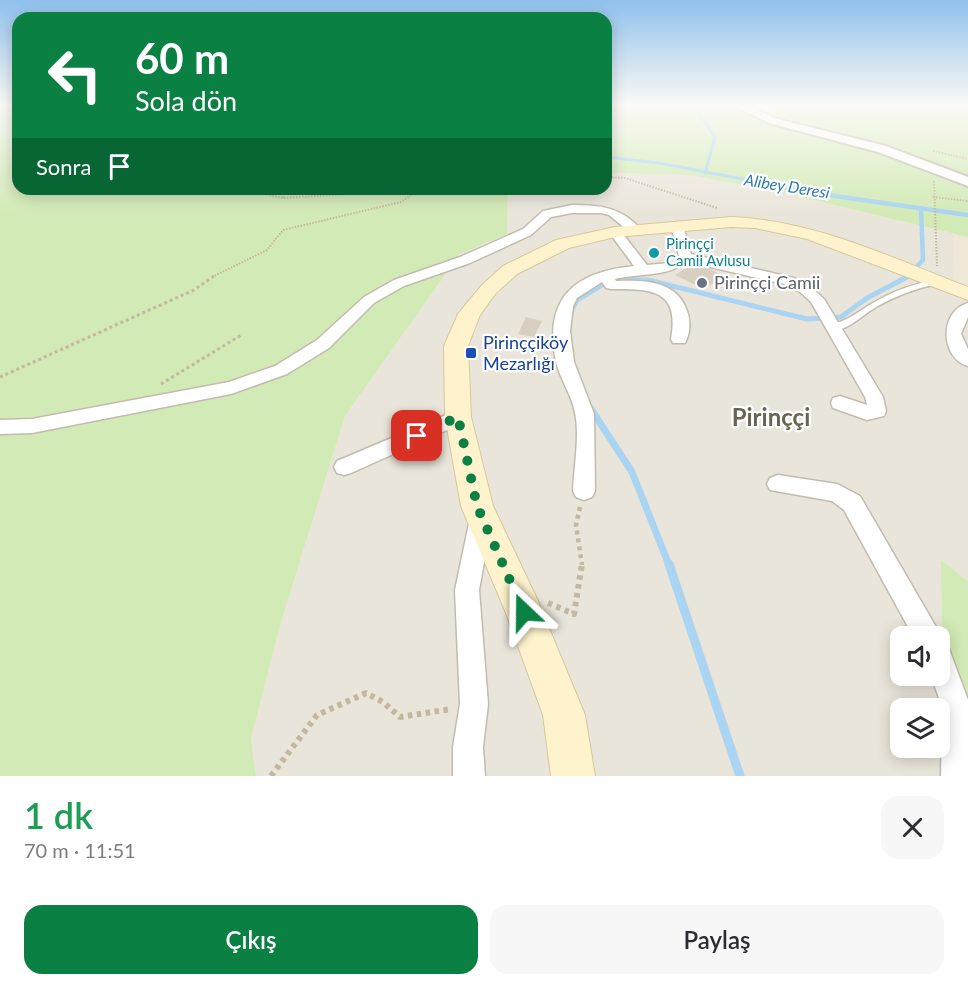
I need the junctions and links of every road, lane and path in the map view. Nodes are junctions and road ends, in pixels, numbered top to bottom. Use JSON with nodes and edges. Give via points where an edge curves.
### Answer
{"nodes":[{"id":1,"x":856,"y":142,"type":"edge"},
{"id":2,"x":612,"y":177,"type":"edge"},
{"id":3,"x":968,"y":182,"type":"edge"},
{"id":4,"x":270,"y":195,"type":"edge"},
{"id":5,"x":284,"y":195,"type":"edge"},
{"id":6,"x":334,"y":195,"type":"edge"},
{"id":7,"x":411,"y":195,"type":"edge"},
{"id":8,"x":283,"y":198,"type":"junction"},
{"id":9,"x":968,"y":201,"type":"edge"},
{"id":10,"x":731,"y":222,"type":"junction"},
{"id":11,"x":677,"y":226,"type":"junction"},
{"id":12,"x":625,"y":231,"type":"junction"},
{"id":13,"x":677,"y":262,"type":"junction"},
{"id":14,"x":644,"y":270,"type":"junction"},
{"id":15,"x":606,"y":276,"type":"junction"},
{"id":16,"x":931,"y":279,"type":"junction"},
{"id":17,"x":966,"y":294,"type":"edge"},
{"id":18,"x":835,"y":327,"type":"junction"},
{"id":19,"x":243,"y":334,"type":"dead end"},
{"id":20,"x":679,"y":339,"type":"dead end"},
{"id":21,"x":968,"y":360,"type":"edge"},
{"id":22,"x":0,"y":377,"type":"edge"},
{"id":23,"x":156,"y":386,"type":"dead end"},
{"id":24,"x":840,"y":403,"type":"dead end"},
{"id":25,"x":458,"y":417,"type":"junction"},
{"id":26,"x":0,"y":427,"type":"edge"},
{"id":27,"x":344,"y":467,"type":"dead end"},
{"id":28,"x":778,"y":483,"type":"dead end"},
{"id":29,"x":584,"y":491,"type":"joint"},
{"id":30,"x":482,"y":517,"type":"junction"},
{"id":31,"x":513,"y":587,"type":"junction"},
{"id":32,"x":921,"y":626,"type":"edge"},
{"id":33,"x":949,"y":686,"type":"edge"},
{"id":34,"x":474,"y":704,"type":"junction"},
{"id":35,"x":271,"y":776,"type":"edge"},
{"id":36,"x":469,"y":776,"type":"edge"},
{"id":37,"x":573,"y":776,"type":"edge"},
{"id":38,"x":957,"y":776,"type":"edge"}],
"edges":[{"from":1,"to":3,"type":"street"},
{"from":2,"to":10,"type":"path","via":[[718,208]]},
{"from":4,"to":8,"type":"path"},
{"from":5,"to":8,"type":"path"},
{"from":6,"to":8,"type":"path"},
{"from":7,"to":22,"type":"path","via":[[401,202],[282,230],[267,250],[220,272],[194,290]]},
{"from":9,"to":16,"type":"path","via":[[933,197],[937,218]]},
{"from":10,"to":11,"type":"main road"},
{"from":10,"to":16,"type":"main road","via":[[812,235]]},
{"from":11,"to":12,"type":"main road"},
{"from":11,"to":13,"type":"street"},
{"from":12,"to":14,"type":"street"},
{"from":12,"to":25,"type":"main road","via":[[564,244],[510,270],[489,289],[469,314],[456,346]]},
{"from":12,"to":26,"type":"street","via":[[621,218],[601,209],[547,214],[527,232],[465,260],[399,283],[369,300],[323,344],[281,370],[231,388],[32,426]]},
{"from":13,"to":14,"type":"street"},
{"from":13,"to":18,"type":"street","via":[[789,281],[817,299]]},
{"from":14,"to":15,"type":"street"},
{"from":15,"to":20,"type":"street","via":[[611,285],[650,286],[670,294],[681,315]]},
{"from":15,"to":29,"type":"street","via":[[571,295],[562,331],[565,362],[585,414]]},
{"from":16,"to":17,"type":"main road"},
{"from":16,"to":18,"type":"lane"},
{"from":17,"to":21,"type":"street","via":[[953,331],[957,348]]},
{"from":18,"to":24,"type":"street","via":[[874,397],[877,411],[867,413]]},
{"from":19,"to":23,"type":"path"},
{"from":25,"to":27,"type":"street"},
{"from":25,"to":30,"type":"main road"},
{"from":28,"to":32,"type":"street","via":[[837,493],[852,503]]},
{"from":29,"to":31,"type":"path","via":[[576,525],[582,563],[574,614]]},
{"from":30,"to":31,"type":"main road"},
{"from":30,"to":34,"type":"street","via":[[466,590]]},
{"from":31,"to":37,"type":"main road","via":[[564,715]]},
{"from":33,"to":38,"type":"street","via":[[956,707]]},
{"from":34,"to":35,"type":"path","via":[[400,717],[366,693],[317,715]]},
{"from":34,"to":36,"type":"street","via":[[468,747]]}]}
